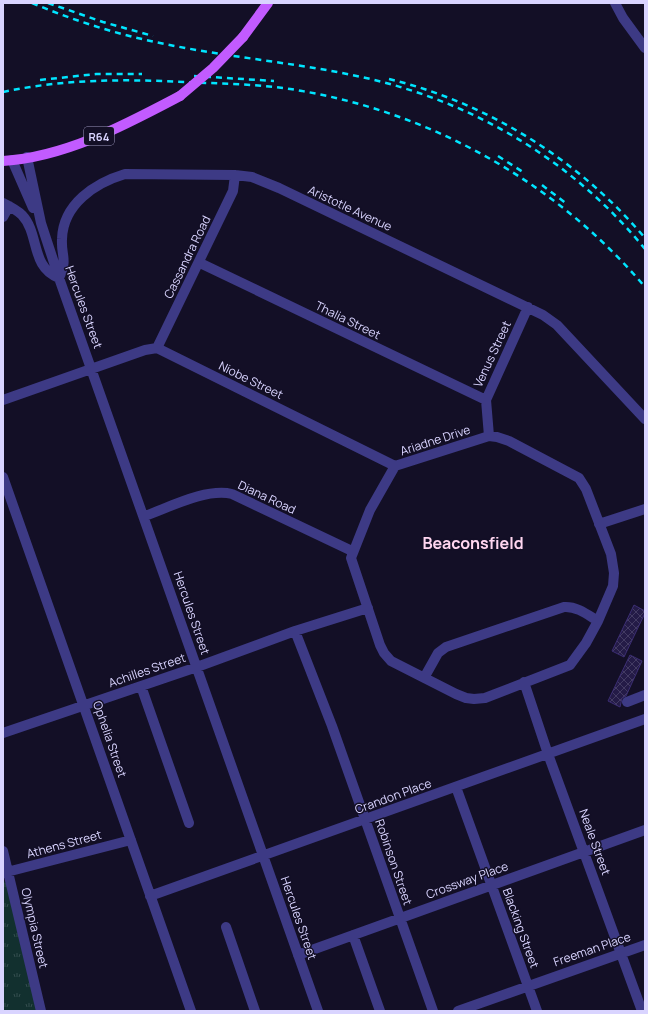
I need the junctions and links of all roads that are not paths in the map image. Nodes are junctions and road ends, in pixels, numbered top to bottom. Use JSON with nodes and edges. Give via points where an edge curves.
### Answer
{"nodes":[{"id":1,"x":268,"y":3,"type":"edge"},
{"id":2,"x":615,"y":3,"type":"edge"},
{"id":3,"x":645,"y":48,"type":"edge"},
{"id":4,"x":27,"y":157,"type":"junction"},
{"id":5,"x":8,"y":161,"type":"edge"},
{"id":6,"x":235,"y":175,"type":"junction"},
{"id":7,"x":6,"y":205,"type":"edge"},
{"id":8,"x":3,"y":217,"type":"edge"},
{"id":9,"x":41,"y":223,"type":"junction"},
{"id":10,"x":200,"y":263,"type":"junction"},
{"id":11,"x":59,"y":278,"type":"junction"},
{"id":12,"x":528,"y":307,"type":"junction"},
{"id":13,"x":157,"y":348,"type":"junction"},
{"id":14,"x":92,"y":369,"type":"junction"},
{"id":15,"x":3,"y":400,"type":"edge"},
{"id":16,"x":486,"y":400,"type":"junction"},
{"id":17,"x":645,"y":419,"type":"edge"},
{"id":18,"x":489,"y":436,"type":"junction"},
{"id":19,"x":395,"y":466,"type":"junction"},
{"id":20,"x":3,"y":477,"type":"edge"},
{"id":21,"x":645,"y":510,"type":"edge"},
{"id":22,"x":145,"y":516,"type":"junction"},
{"id":23,"x":599,"y":524,"type":"junction"},
{"id":24,"x":352,"y":552,"type":"junction"},
{"id":25,"x":368,"y":608,"type":"junction"},
{"id":26,"x":598,"y":621,"type":"junction"},
{"id":27,"x":295,"y":631,"type":"junction"},
{"id":28,"x":197,"y":667,"type":"junction"},
{"id":29,"x":424,"y":678,"type":"junction"},
{"id":30,"x":524,"y":682,"type":"junction"},
{"id":31,"x":141,"y":686,"type":"junction"},
{"id":32,"x":645,"y":696,"type":"edge"},
{"id":33,"x":627,"y":702,"type":"dead end"},
{"id":34,"x":84,"y":705,"type":"junction"},
{"id":35,"x":644,"y":722,"type":"edge"},
{"id":36,"x":3,"y":733,"type":"edge"},
{"id":37,"x":548,"y":754,"type":"junction"},
{"id":38,"x":456,"y":787,"type":"junction"},
{"id":39,"x":365,"y":820,"type":"junction"},
{"id":40,"x":189,"y":823,"type":"dead end"},
{"id":41,"x":645,"y":830,"type":"edge"},
{"id":42,"x":131,"y":840,"type":"junction"},
{"id":43,"x":3,"y":851,"type":"edge"},
{"id":44,"x":585,"y":852,"type":"junction"},
{"id":45,"x":263,"y":855,"type":"junction"},
{"id":46,"x":6,"y":873,"type":"edge"},
{"id":47,"x":491,"y":884,"type":"junction"},
{"id":48,"x":150,"y":896,"type":"junction"},
{"id":49,"x":400,"y":918,"type":"junction"},
{"id":50,"x":226,"y":927,"type":"dead end"},
{"id":51,"x":353,"y":935,"type":"junction"},
{"id":52,"x":645,"y":945,"type":"edge"},
{"id":53,"x":621,"y":953,"type":"junction"},
{"id":54,"x":298,"y":955,"type":"junction"},
{"id":55,"x":528,"y":985,"type":"junction"},
{"id":56,"x":41,"y":1011,"type":"edge"},
{"id":57,"x":191,"y":1011,"type":"edge"},
{"id":58,"x":255,"y":1011,"type":"edge"},
{"id":59,"x":318,"y":1011,"type":"edge"},
{"id":60,"x":380,"y":1011,"type":"edge"},
{"id":61,"x":433,"y":1011,"type":"edge"},
{"id":62,"x":458,"y":1011,"type":"edge"},
{"id":63,"x":537,"y":1011,"type":"edge"},
{"id":64,"x":642,"y":1011,"type":"edge"}],
"edges":[{"from":1,"to":4,"type":"main road","number":"R64","bridge":true,"via":[[243,37],[213,68],[180,96],[111,131],[61,150]]},
{"from":2,"to":3,"type":"street"},
{"from":4,"to":5,"type":"main road","number":"R64"},
{"from":4,"to":9,"type":"street","name":"Hercules Street"},
{"from":5,"to":9,"type":"street","name":"Hercules Street"},
{"from":6,"to":10,"type":"street","name":"Cassandra Road","via":[[233,191]]},
{"from":6,"to":11,"type":"street","name":"Aristotle Avenue","via":[[125,174],[102,183],[74,205],[65,223],[62,246],[65,261]]},
{"from":6,"to":12,"type":"street","name":"Aristotle Avenue","via":[[252,177],[279,188]]},
{"from":7,"to":8,"type":"street"},
{"from":7,"to":11,"type":"street","via":[[22,215],[43,268]]},
{"from":9,"to":11,"type":"street","name":"Hercules Street"},
{"from":10,"to":13,"type":"street","name":"Cassandra Road"},
{"from":10,"to":16,"type":"street","name":"Thalia Street"},
{"from":11,"to":14,"type":"street","name":"Hercules Street"},
{"from":12,"to":16,"type":"street","name":"Venus Street"},
{"from":12,"to":17,"type":"street","name":"Aristotle Avenue","via":[[557,325]]},
{"from":13,"to":14,"type":"street"},
{"from":13,"to":19,"type":"street","name":"Niobe Street"},
{"from":14,"to":15,"type":"street"},
{"from":14,"to":22,"type":"street","name":"Hercules Street"},
{"from":16,"to":18,"type":"street","name":"Venus Street"},
{"from":18,"to":19,"type":"street","name":"Ariadne Drive"},
{"from":18,"to":23,"type":"street","name":"Ariadne Drive","via":[[509,441],[578,478],[586,489]]},
{"from":19,"to":24,"type":"street","name":"Ariadne Drive","via":[[370,510]]},
{"from":20,"to":34,"type":"street","name":"Ophelia Street"},
{"from":21,"to":23,"type":"street"},
{"from":22,"to":24,"type":"street","name":"Diana Road","via":[[210,493],[223,492]]},
{"from":22,"to":28,"type":"street","name":"Hercules Street"},
{"from":23,"to":26,"type":"street","name":"Ariadne Drive","via":[[611,554],[614,573],[613,586]]},
{"from":24,"to":25,"type":"street","name":"Ariadne Drive","via":[[352,564]]},
{"from":25,"to":27,"type":"street","name":"Achilles Street"},
{"from":25,"to":29,"type":"street","name":"Ariadne Drive","via":[[386,656]]},
{"from":26,"to":29,"type":"street","via":[[577,609],[564,607],[446,647],[438,653]]},
{"from":26,"to":30,"type":"street","name":"Ariadne Drive","via":[[570,664]]},
{"from":27,"to":28,"type":"street","name":"Achilles Street"},
{"from":27,"to":39,"type":"street","name":"Robinson Street"},
{"from":28,"to":31,"type":"street","name":"Achilles Street"},
{"from":28,"to":45,"type":"street","name":"Hercules Street"},
{"from":29,"to":30,"type":"street","name":"Ariadne Drive","via":[[466,698],[485,698]]},
{"from":30,"to":37,"type":"street","name":"Neale Street"},
{"from":31,"to":34,"type":"street","name":"Achilles Street"},
{"from":31,"to":40,"type":"street"},
{"from":32,"to":33,"type":"street"},
{"from":34,"to":36,"type":"street","name":"Achilles Street"},
{"from":34,"to":42,"type":"street","name":"Ophelia Street"},
{"from":35,"to":37,"type":"street","name":"Crandon Place"},
{"from":37,"to":38,"type":"street","name":"Crandon Place"},
{"from":37,"to":44,"type":"street","name":"Neale Street"},
{"from":38,"to":39,"type":"street","name":"Crandon Place"},
{"from":38,"to":47,"type":"street","name":"Blacking Street"},
{"from":39,"to":45,"type":"street","name":"Crandon Place"},
{"from":39,"to":49,"type":"street","name":"Robinson Street"},
{"from":41,"to":44,"type":"street","name":"Crossway Place"},
{"from":42,"to":46,"type":"street","name":"Athens Street"},
{"from":42,"to":48,"type":"street","name":"Ophelia Street"},
{"from":43,"to":46,"type":"street","name":"Olympia Street"},
{"from":44,"to":47,"type":"street","name":"Crossway Place"},
{"from":44,"to":53,"type":"street","name":"Neale Street"},
{"from":45,"to":48,"type":"street","name":"Crandon Place"},
{"from":45,"to":54,"type":"street","name":"Hercules Street"},
{"from":46,"to":56,"type":"street","name":"Olympia Street"},
{"from":47,"to":49,"type":"street","name":"Crossway Place"},
{"from":47,"to":55,"type":"street","name":"Blacking Street"},
{"from":48,"to":57,"type":"street","name":"Ophelia Street"},
{"from":49,"to":51,"type":"street","name":"Crossway Place"},
{"from":49,"to":61,"type":"street","name":"Robinson Street"},
{"from":50,"to":58,"type":"street"},
{"from":51,"to":54,"type":"street","name":"Crossway Place"},
{"from":51,"to":60,"type":"street"},
{"from":52,"to":53,"type":"street","name":"Freeman Place"},
{"from":53,"to":55,"type":"street","name":"Freeman Place"},
{"from":53,"to":64,"type":"street","name":"Neale Street"},
{"from":54,"to":59,"type":"street","name":"Hercules Street"},
{"from":55,"to":62,"type":"street","name":"Freeman Place"},
{"from":55,"to":63,"type":"street","name":"Blacking Street"}]}
